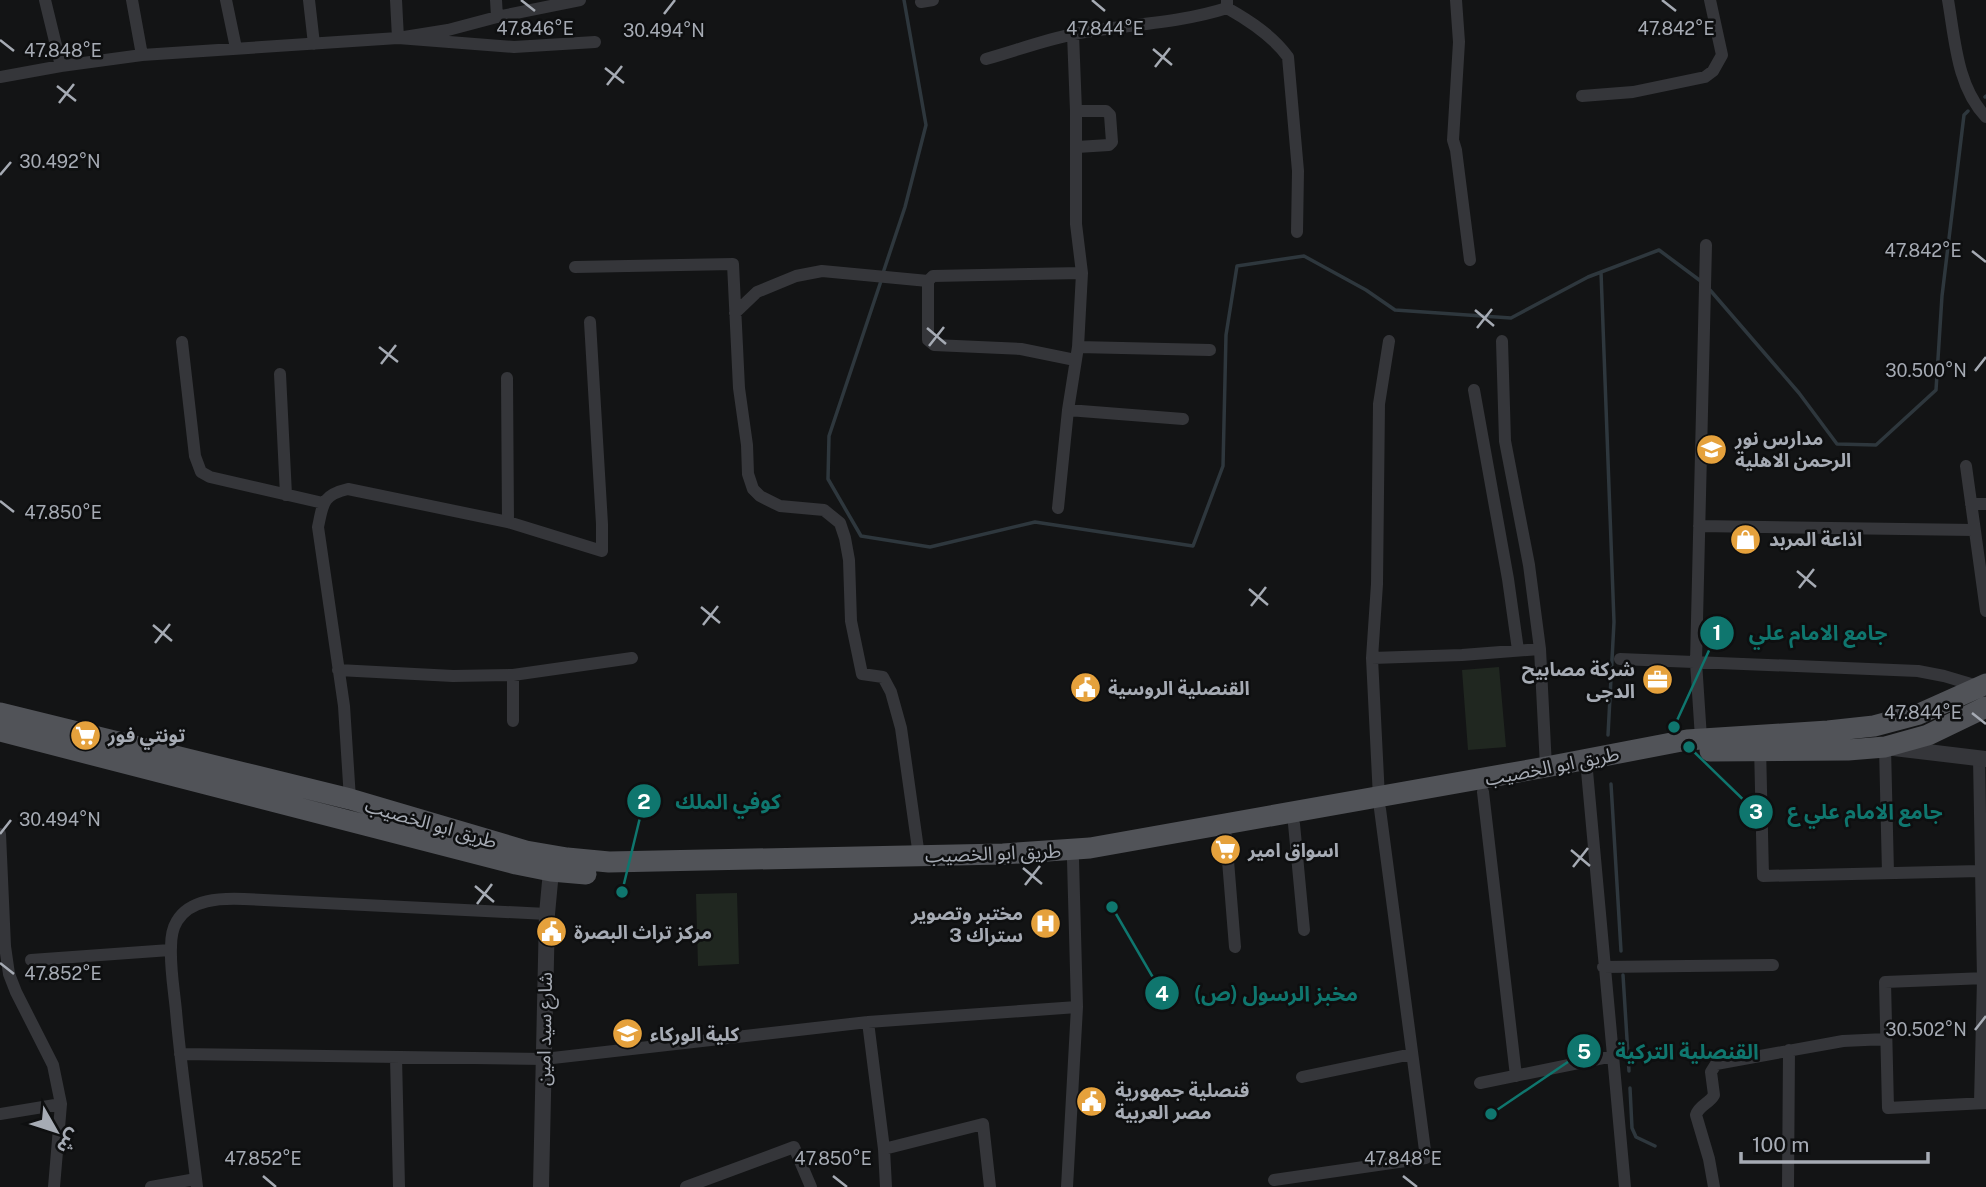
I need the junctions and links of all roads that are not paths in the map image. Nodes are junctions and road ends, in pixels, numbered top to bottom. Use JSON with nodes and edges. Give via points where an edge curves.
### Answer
{"nodes":[{"id":1,"x":45,"y":0,"type":"edge"},
{"id":2,"x":132,"y":0,"type":"edge"},
{"id":3,"x":226,"y":0,"type":"edge"},
{"id":4,"x":309,"y":0,"type":"edge"},
{"id":5,"x":396,"y":0,"type":"edge"},
{"id":6,"x":496,"y":0,"type":"edge"},
{"id":7,"x":580,"y":0,"type":"edge"},
{"id":8,"x":1456,"y":0,"type":"edge"},
{"id":9,"x":1710,"y":0,"type":"edge"},
{"id":10,"x":1949,"y":0,"type":"edge"},
{"id":11,"x":1227,"y":4,"type":"edge"},
{"id":12,"x":497,"y":17,"type":"junction"},
{"id":13,"x":1073,"y":34,"type":"junction"},
{"id":14,"x":398,"y":38,"type":"junction"},
{"id":15,"x":595,"y":42,"type":"dead end"},
{"id":16,"x":314,"y":44,"type":"junction"},
{"id":17,"x":236,"y":48,"type":"junction"},
{"id":18,"x":142,"y":55,"type":"junction"},
{"id":19,"x":986,"y":59,"type":"dead end"},
{"id":20,"x":61,"y":66,"type":"junction"},
{"id":21,"x":0,"y":77,"type":"edge"},
{"id":22,"x":1582,"y":96,"type":"dead end"},
{"id":23,"x":1076,"y":111,"type":"junction"},
{"id":24,"x":1986,"y":117,"type":"edge"},
{"id":25,"x":1077,"y":147,"type":"junction"},
{"id":26,"x":1297,"y":232,"type":"dead end"},
{"id":27,"x":1706,"y":245,"type":"dead end"},
{"id":28,"x":1470,"y":260,"type":"dead end"},
{"id":29,"x":575,"y":267,"type":"dead end"},
{"id":30,"x":1082,"y":273,"type":"junction"},
{"id":31,"x":928,"y":281,"type":"junction"},
{"id":32,"x":735,"y":313,"type":"junction"},
{"id":33,"x":590,"y":322,"type":"dead end"},
{"id":34,"x":1389,"y":341,"type":"dead end"},
{"id":35,"x":1502,"y":341,"type":"dead end"},
{"id":36,"x":182,"y":342,"type":"dead end"},
{"id":37,"x":1078,"y":347,"type":"junction"},
{"id":38,"x":1210,"y":350,"type":"dead end"},
{"id":39,"x":1075,"y":360,"type":"junction"},
{"id":40,"x":280,"y":374,"type":"dead end"},
{"id":41,"x":507,"y":378,"type":"dead end"},
{"id":42,"x":1474,"y":390,"type":"dead end"},
{"id":43,"x":1068,"y":410,"type":"junction"},
{"id":44,"x":1183,"y":419,"type":"dead end"},
{"id":45,"x":1966,"y":466,"type":"dead end"},
{"id":46,"x":286,"y":495,"type":"junction"},
{"id":47,"x":323,"y":503,"type":"junction"},
{"id":48,"x":1970,"y":504,"type":"junction"},
{"id":49,"x":1986,"y":504,"type":"edge"},
{"id":50,"x":1058,"y":508,"type":"dead end"},
{"id":51,"x":508,"y":522,"type":"junction"},
{"id":52,"x":1699,"y":526,"type":"junction"},
{"id":53,"x":1974,"y":530,"type":"junction"},
{"id":54,"x":1986,"y":611,"type":"edge"},
{"id":55,"x":1540,"y":649,"type":"junction"},
{"id":56,"x":1518,"y":650,"type":"junction"},
{"id":57,"x":632,"y":658,"type":"dead end"},
{"id":58,"x":1371,"y":658,"type":"junction"},
{"id":59,"x":1620,"y":659,"type":"dead end"},
{"id":60,"x":1696,"y":662,"type":"junction"},
{"id":61,"x":338,"y":670,"type":"junction"},
{"id":62,"x":513,"y":675,"type":"junction"},
{"id":63,"x":1984,"y":693,"type":"edge"},
{"id":64,"x":0,"y":713,"type":"edge"},
{"id":65,"x":513,"y":720,"type":"dead end"},
{"id":66,"x":0,"y":731,"type":"edge"},
{"id":67,"x":1701,"y":738,"type":"junction"},
{"id":68,"x":1760,"y":743,"type":"junction"},
{"id":69,"x":1885,"y":747,"type":"junction"},
{"id":70,"x":1983,"y":758,"type":"edge"},
{"id":71,"x":1546,"y":767,"type":"junction"},
{"id":72,"x":1587,"y":771,"type":"junction"},
{"id":73,"x":257,"y":786,"type":"junction"},
{"id":74,"x":1483,"y":792,"type":"junction"},
{"id":75,"x":349,"y":799,"type":"junction"},
{"id":76,"x":1379,"y":804,"type":"junction"},
{"id":77,"x":1294,"y":824,"type":"junction"},
{"id":78,"x":0,"y":834,"type":"edge"},
{"id":79,"x":1226,"y":836,"type":"junction"},
{"id":80,"x":919,"y":856,"type":"junction"},
{"id":81,"x":1073,"y":860,"type":"junction"},
{"id":82,"x":836,"y":863,"type":"junction"},
{"id":83,"x":551,"y":871,"type":"junction"},
{"id":84,"x":1980,"y":871,"type":"junction"},
{"id":85,"x":1888,"y":873,"type":"junction"},
{"id":86,"x":1983,"y":887,"type":"edge"},
{"id":87,"x":547,"y":914,"type":"junction"},
{"id":88,"x":1304,"y":930,"type":"dead end"},
{"id":89,"x":1236,"y":947,"type":"dead end"},
{"id":90,"x":170,"y":950,"type":"junction"},
{"id":91,"x":32,"y":960,"type":"dead end"},
{"id":92,"x":1773,"y":965,"type":"dead end"},
{"id":93,"x":1604,"y":967,"type":"junction"},
{"id":94,"x":1984,"y":978,"type":"edge"},
{"id":95,"x":1077,"y":1007,"type":"junction"},
{"id":96,"x":868,"y":1022,"type":"junction"},
{"id":97,"x":1886,"y":1039,"type":"junction"},
{"id":98,"x":1789,"y":1050,"type":"junction"},
{"id":99,"x":180,"y":1054,"type":"junction"},
{"id":100,"x":1412,"y":1054,"type":"junction"},
{"id":101,"x":1613,"y":1056,"type":"junction"},
{"id":102,"x":396,"y":1057,"type":"junction"},
{"id":103,"x":544,"y":1059,"type":"junction"},
{"id":104,"x":1516,"y":1076,"type":"junction"},
{"id":105,"x":1302,"y":1077,"type":"dead end"},
{"id":106,"x":1480,"y":1083,"type":"dead end"},
{"id":107,"x":1983,"y":1103,"type":"edge"},
{"id":108,"x":61,"y":1104,"type":"junction"},
{"id":109,"x":0,"y":1114,"type":"edge"},
{"id":110,"x":884,"y":1149,"type":"junction"},
{"id":111,"x":1273,"y":1180,"type":"dead end"},
{"id":112,"x":196,"y":1183,"type":"edge"},
{"id":113,"x":54,"y":1187,"type":"edge"},
{"id":114,"x":151,"y":1187,"type":"edge"},
{"id":115,"x":399,"y":1187,"type":"edge"},
{"id":116,"x":541,"y":1187,"type":"edge"},
{"id":117,"x":686,"y":1187,"type":"edge"},
{"id":118,"x":810,"y":1187,"type":"edge"},
{"id":119,"x":886,"y":1187,"type":"edge"},
{"id":120,"x":990,"y":1187,"type":"edge"},
{"id":121,"x":1068,"y":1187,"type":"edge"},
{"id":122,"x":1626,"y":1187,"type":"edge"},
{"id":123,"x":1714,"y":1187,"type":"edge"},
{"id":124,"x":1788,"y":1187,"type":"edge"}],
"edges":[{"from":1,"to":20,"type":"street"},
{"from":2,"to":18,"type":"street"},
{"from":3,"to":17,"type":"street"},
{"from":4,"to":16,"type":"street"},
{"from":5,"to":14,"type":"street"},
{"from":6,"to":12,"type":"street"},
{"from":7,"to":12,"type":"street"},
{"from":8,"to":28,"type":"street","via":[[1460,42],[1453,140]]},
{"from":9,"to":22,"type":"street","via":[[1721,55],[1713,71],[1705,77],[1633,92]]},
{"from":10,"to":24,"type":"street","via":[[1967,90]]},
{"from":11,"to":13,"type":"street","via":[[1190,19]]},
{"from":11,"to":26,"type":"street","via":[[1288,57],[1298,171]]},
{"from":12,"to":14,"type":"street"},
{"from":13,"to":19,"type":"street"},
{"from":13,"to":23,"type":"street"},
{"from":14,"to":15,"type":"street","via":[[514,47]]},
{"from":14,"to":16,"type":"street"},
{"from":16,"to":17,"type":"street"},
{"from":17,"to":18,"type":"street"},
{"from":18,"to":20,"type":"street"},
{"from":20,"to":21,"type":"street"},
{"from":23,"to":25,"type":"street"},
{"from":23,"to":25,"type":"street","via":[[1106,111],[1112,142]]},
{"from":25,"to":30,"type":"street","via":[[1076,224]]},
{"from":27,"to":52,"type":"street"},
{"from":29,"to":32,"type":"street","via":[[733,264]]},
{"from":30,"to":31,"type":"street","via":[[933,276]]},
{"from":30,"to":37,"type":"street"},
{"from":31,"to":32,"type":"street","via":[[822,271],[757,292]]},
{"from":31,"to":39,"type":"street","via":[[928,340],[934,345],[1021,349]]},
{"from":32,"to":80,"type":"street","via":[[738,388],[753,489],[780,506],[824,510],[840,523],[849,560],[856,650],[862,674],[883,677],[891,692],[901,728]]},
{"from":33,"to":51,"type":"street","via":[[602,551]]},
{"from":34,"to":58,"type":"street","via":[[1378,404],[1377,584]]},
{"from":35,"to":55,"type":"street","via":[[1505,441]]},
{"from":36,"to":46,"type":"street","via":[[195,456],[201,472]]},
{"from":37,"to":38,"type":"street"},
{"from":37,"to":39,"type":"street"},
{"from":39,"to":43,"type":"street"},
{"from":40,"to":46,"type":"street"},
{"from":41,"to":51,"type":"street"},
{"from":42,"to":56,"type":"street"},
{"from":43,"to":44,"type":"street"},
{"from":43,"to":50,"type":"street"},
{"from":45,"to":48,"type":"street"},
{"from":46,"to":47,"type":"street"},
{"from":47,"to":51,"type":"street","via":[[348,489]]},
{"from":47,"to":61,"type":"street","via":[[318,527]]},
{"from":48,"to":49,"type":"street"},
{"from":48,"to":53,"type":"street"},
{"from":52,"to":53,"type":"street"},
{"from":52,"to":60,"type":"street"},
{"from":53,"to":54,"type":"street"},
{"from":55,"to":56,"type":"street"},
{"from":55,"to":71,"type":"street"},
{"from":56,"to":58,"type":"street"},
{"from":57,"to":62,"type":"street"},
{"from":58,"to":76,"type":"street"},
{"from":59,"to":60,"type":"street"},
{"from":60,"to":63,"type":"street","via":[[1919,671]]},
{"from":60,"to":67,"type":"street"},
{"from":61,"to":62,"type":"street"},
{"from":61,"to":75,"type":"street"},
{"from":62,"to":65,"type":"street"},
{"from":63,"to":68,"type":"main road","name":"طريق ابو الخصيب","via":[[1897,721]]},
{"from":63,"to":69,"type":"main road","name":"طريق ابو الخصيب","via":[[1928,735]]},
{"from":64,"to":73,"type":"main road","name":"طريق ابو الخصيب"},
{"from":66,"to":73,"type":"main road","name":"طريق ابو الخصيب"},
{"from":67,"to":68,"type":"main road","name":"طريق ابو الخصيب"},
{"from":67,"to":71,"type":"main road","name":"طريق ابو الخصيب"},
{"from":68,"to":69,"type":"main road","name":"طريق ابو الخصيب","via":[[1848,750]]},
{"from":68,"to":72,"type":"main road","name":"طريق ابو الخصيب"},
{"from":68,"to":85,"type":"street","via":[[1763,876]]},
{"from":69,"to":70,"type":"street"},
{"from":69,"to":85,"type":"street"},
{"from":70,"to":84,"type":"street"},
{"from":71,"to":76,"type":"main road","name":"طريق ابو الخصيب"},
{"from":72,"to":74,"type":"main road","name":"طريق ابو الخصيب"},
{"from":72,"to":93,"type":"street"},
{"from":73,"to":75,"type":"main road","name":"طريق ابو الخصيب"},
{"from":73,"to":83,"type":"main road","name":"طريق ابو الخصيب"},
{"from":74,"to":76,"type":"main road","name":"طريق ابو الخصيب"},
{"from":74,"to":104,"type":"street"},
{"from":75,"to":82,"type":"main road","name":"طريق ابو الخصيب","via":[[526,851],[567,858]]},
{"from":76,"to":77,"type":"main road","name":"طريق ابو الخصيب"},
{"from":76,"to":80,"type":"main road","name":"طريق ابو الخصيب","via":[[1090,848]]},
{"from":76,"to":100,"type":"street"},
{"from":77,"to":79,"type":"main road","name":"طريق ابو الخصيب"},
{"from":77,"to":88,"type":"street"},
{"from":78,"to":108,"type":"street","via":[[9,974],[52,1065]]},
{"from":79,"to":81,"type":"main road","name":"طريق ابو الخصيب"},
{"from":79,"to":89,"type":"street"},
{"from":80,"to":82,"type":"main road","name":"طريق ابو الخصيب"},
{"from":81,"to":82,"type":"main road","name":"طريق ابو الخصيب"},
{"from":81,"to":95,"type":"street"},
{"from":82,"to":83,"type":"main road","name":"طريق ابو الخصيب","via":[[630,875]]},
{"from":83,"to":87,"type":"street","name":"شارع سيد امين"},
{"from":84,"to":85,"type":"street"},
{"from":84,"to":86,"type":"street"},
{"from":86,"to":94,"type":"street"},
{"from":87,"to":90,"type":"street","via":[[225,898],[187,910],[174,928]]},
{"from":87,"to":103,"type":"street","name":"شارع سيد امين"},
{"from":90,"to":91,"type":"street"},
{"from":90,"to":99,"type":"street"},
{"from":92,"to":93,"type":"street"},
{"from":93,"to":101,"type":"street"},
{"from":94,"to":97,"type":"street","via":[[1885,982]]},
{"from":94,"to":107,"type":"street"},
{"from":95,"to":96,"type":"street"},
{"from":95,"to":121,"type":"street"},
{"from":96,"to":103,"type":"street"},
{"from":96,"to":110,"type":"street"},
{"from":97,"to":98,"type":"street"},
{"from":97,"to":107,"type":"street","via":[[1888,1108]]},
{"from":98,"to":123,"type":"street","via":[[1713,1067],[1714,1096],[1696,1115]]},
{"from":98,"to":124,"type":"street"},
{"from":99,"to":102,"type":"street"},
{"from":99,"to":112,"type":"street"},
{"from":100,"to":105,"type":"street"},
{"from":100,"to":111,"type":"street","via":[[1426,1158]]},
{"from":101,"to":104,"type":"street"},
{"from":101,"to":122,"type":"street"},
{"from":102,"to":103,"type":"street"},
{"from":102,"to":115,"type":"street"},
{"from":103,"to":116,"type":"street","name":"شارع سيد امين"},
{"from":104,"to":106,"type":"street"},
{"from":108,"to":109,"type":"street"},
{"from":108,"to":113,"type":"street"},
{"from":110,"to":119,"type":"street"},
{"from":110,"to":120,"type":"street","via":[[983,1124]]},
{"from":112,"to":114,"type":"street"},
{"from":117,"to":118,"type":"street","via":[[794,1147]]}]}
